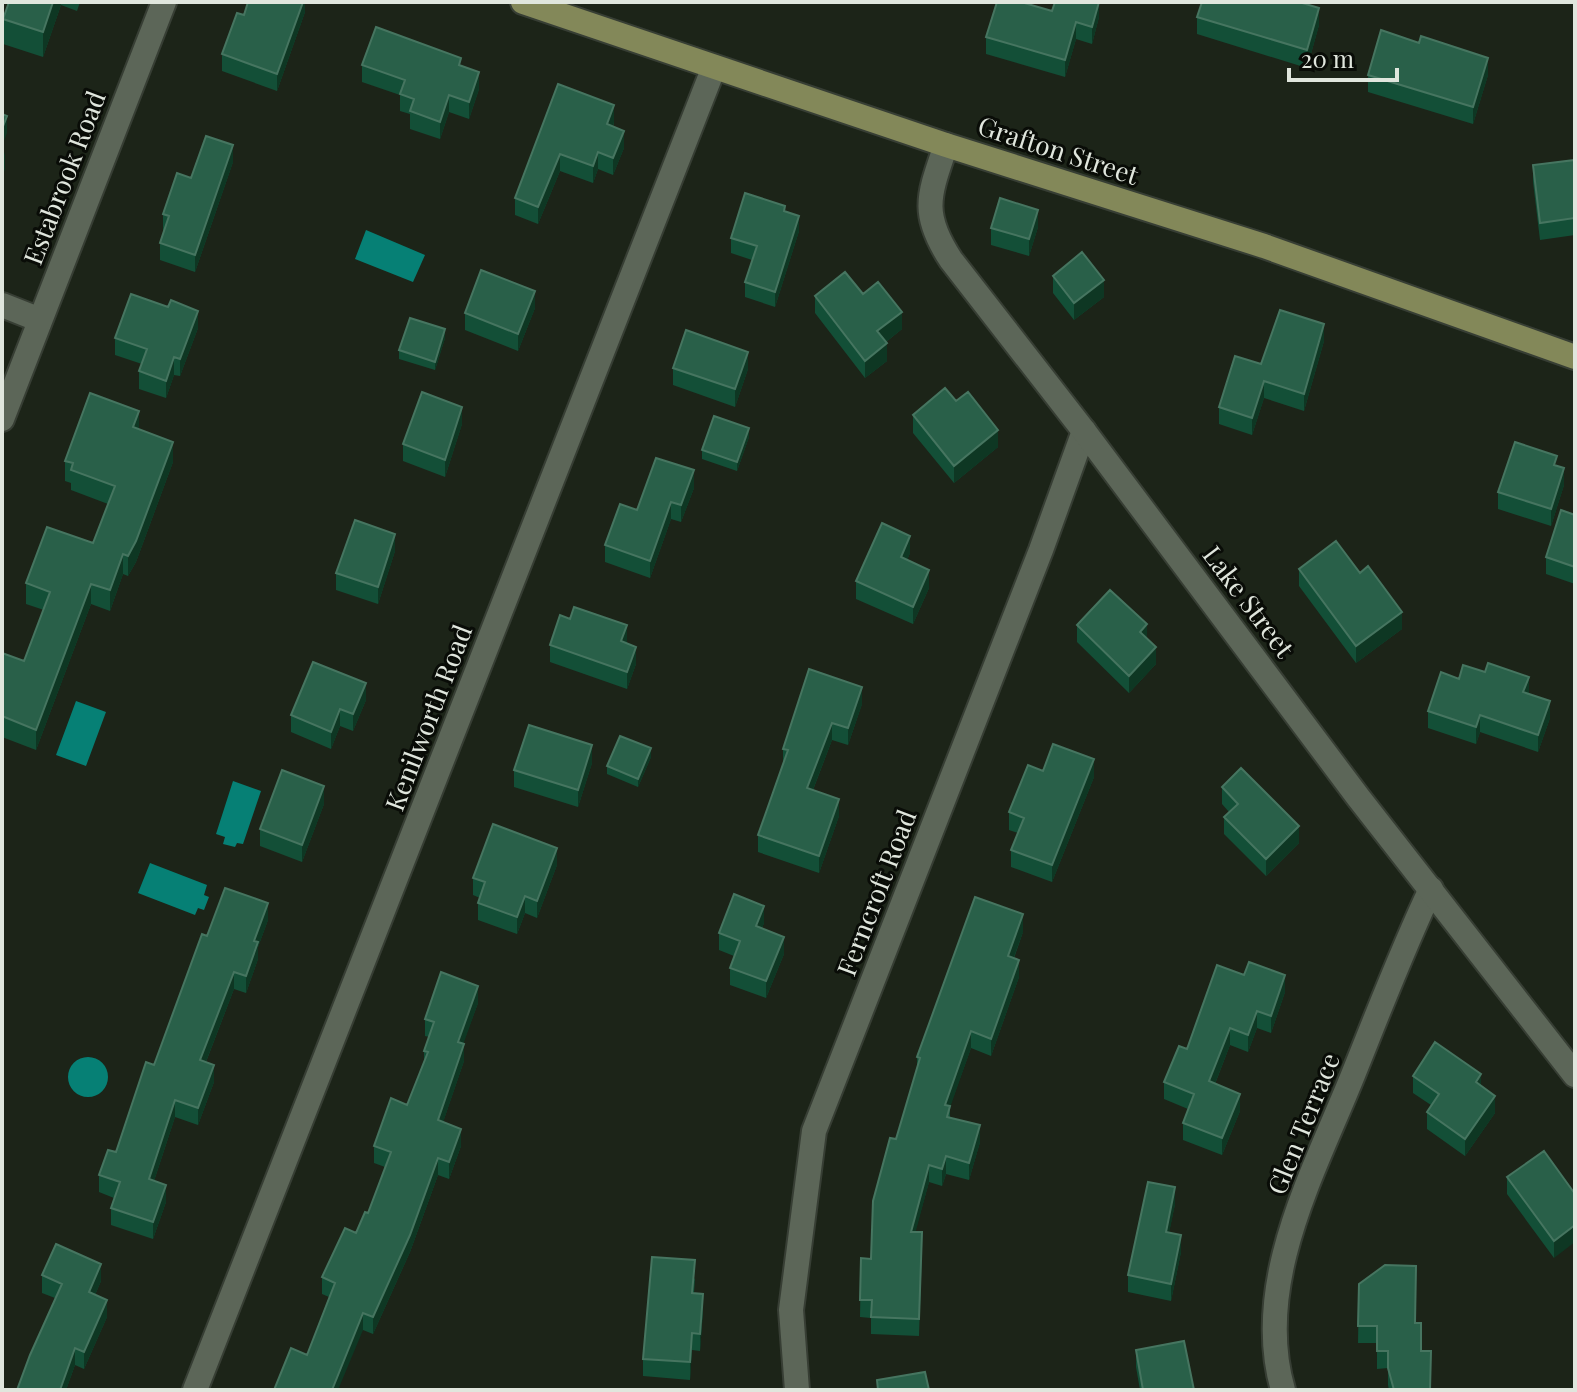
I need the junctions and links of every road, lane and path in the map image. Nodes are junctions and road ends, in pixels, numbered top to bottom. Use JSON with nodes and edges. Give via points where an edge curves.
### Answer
{"nodes":[{"id":1,"x":164,"y":2,"type":"edge"},
{"id":2,"x":523,"y":2,"type":"edge"},
{"id":3,"x":714,"y":67,"type":"junction"},
{"id":4,"x":946,"y":145,"type":"junction"},
{"id":5,"x":2,"y":305,"type":"edge"},
{"id":6,"x":40,"y":320,"type":"junction"},
{"id":7,"x":1575,"y":357,"type":"edge"},
{"id":8,"x":2,"y":419,"type":"edge"},
{"id":9,"x":1084,"y":431,"type":"junction"},
{"id":10,"x":1431,"y":889,"type":"junction"},
{"id":11,"x":1575,"y":1075,"type":"edge"},
{"id":12,"x":195,"y":1390,"type":"edge"},
{"id":13,"x":797,"y":1390,"type":"edge"},
{"id":14,"x":1283,"y":1390,"type":"edge"}],
"edges":[{"from":1,"to":6,"type":"street","name":"Estabrook Road"},
{"from":2,"to":3,"type":"main road","name":"Grafton Street"},
{"from":3,"to":4,"type":"main road","name":"Grafton Street"},
{"from":3,"to":12,"type":"street","name":"Kenilworth Road"},
{"from":4,"to":7,"type":"main road","name":"Grafton Street","via":[[1264,246]]},
{"from":4,"to":9,"type":"street","name":"Lake Street","via":[[931,196],[934,232]]},
{"from":5,"to":6,"type":"street"},
{"from":6,"to":8,"type":"street","name":"Estabrook Road"},
{"from":9,"to":10,"type":"street","name":"Lake Street"},
{"from":9,"to":13,"type":"street","name":"Ferncroft Road","via":[[814,1131],[791,1310]]},
{"from":10,"to":11,"type":"street","name":"Lake Street"},
{"from":10,"to":14,"type":"street","name":"Glen Terrace","via":[[1302,1199],[1279,1276],[1277,1369]]}]}
